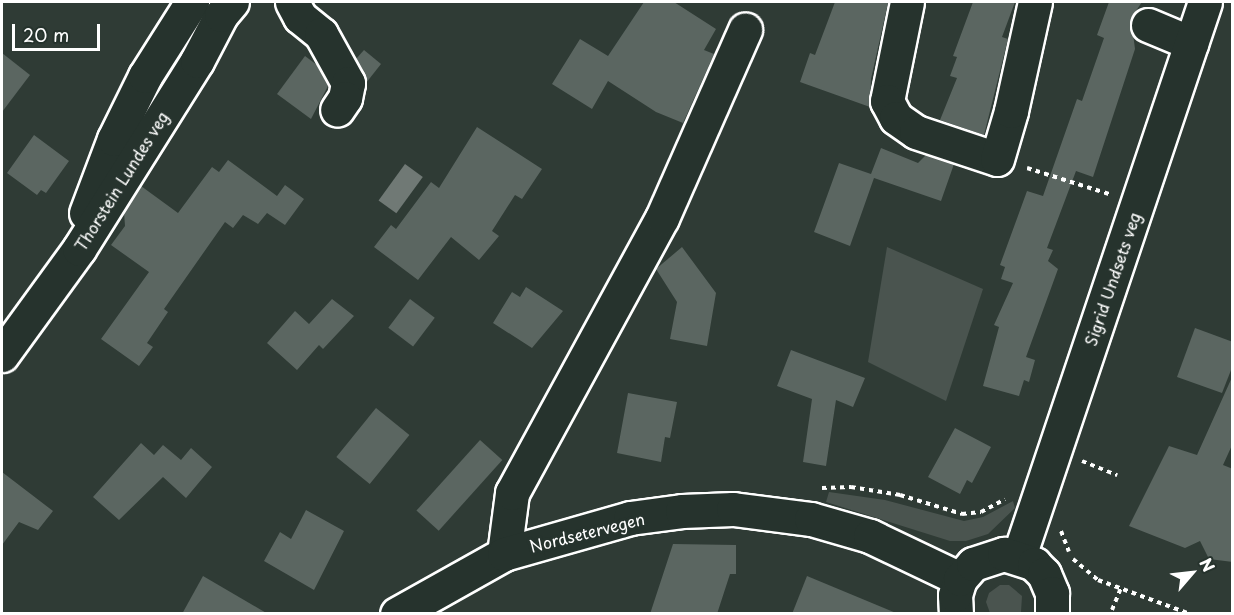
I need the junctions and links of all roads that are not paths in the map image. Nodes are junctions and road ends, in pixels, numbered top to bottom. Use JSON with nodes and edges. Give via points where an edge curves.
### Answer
{"nodes":[{"id":1,"x":192,"y":2,"type":"edge"},
{"id":2,"x":232,"y":2,"type":"edge"},
{"id":3,"x":292,"y":2,"type":"edge"},
{"id":4,"x":907,"y":2,"type":"edge"},
{"id":5,"x":1035,"y":2,"type":"edge"},
{"id":6,"x":1205,"y":2,"type":"edge"},
{"id":7,"x":1148,"y":25,"type":"dead end"},
{"id":8,"x":745,"y":30,"type":"dead end"},
{"id":9,"x":1191,"y":43,"type":"junction"},
{"id":10,"x":337,"y":110,"type":"dead end"},
{"id":11,"x":79,"y":249,"type":"junction"},
{"id":12,"x":2,"y":355,"type":"edge"},
{"id":13,"x":504,"y":554,"type":"junction"},
{"id":14,"x":1019,"y":556,"type":"junction"},
{"id":15,"x":960,"y":579,"type":"junction"},
{"id":16,"x":397,"y":614,"type":"edge"},
{"id":17,"x":956,"y":614,"type":"edge"},
{"id":18,"x":1052,"y":614,"type":"edge"}],
"edges":[{"from":1,"to":11,"type":"street","via":[[145,76],[114,139],[92,193]]},
{"from":2,"to":11,"type":"street","name":"Thorstein Lundes veg"},
{"from":3,"to":10,"type":"street","via":[[300,17],[321,34],[348,83]]},
{"from":4,"to":5,"type":"street","via":[[887,102],[896,118],[916,132],[997,159]]},
{"from":6,"to":9,"type":"street","name":"Sigrid Undsets veg"},
{"from":7,"to":9,"type":"street"},
{"from":8,"to":13,"type":"street","via":[[662,218],[512,493]]},
{"from":9,"to":14,"type":"street","name":"Sigrid Undsets veg"},
{"from":11,"to":12,"type":"street","name":"Thorstein Lundes veg"},
{"from":13,"to":15,"type":"street","name":"Nordsetervegen","via":[[630,518],[733,509],[811,519],[870,536]]},
{"from":13,"to":16,"type":"street","name":"Nordsetervegen"},
{"from":14,"to":15,"type":"street","via":[[991,555],[973,564]]},
{"from":14,"to":18,"type":"street","via":[[1044,574],[1053,593]]},
{"from":15,"to":17,"type":"street","via":[[955,596]]}]}
